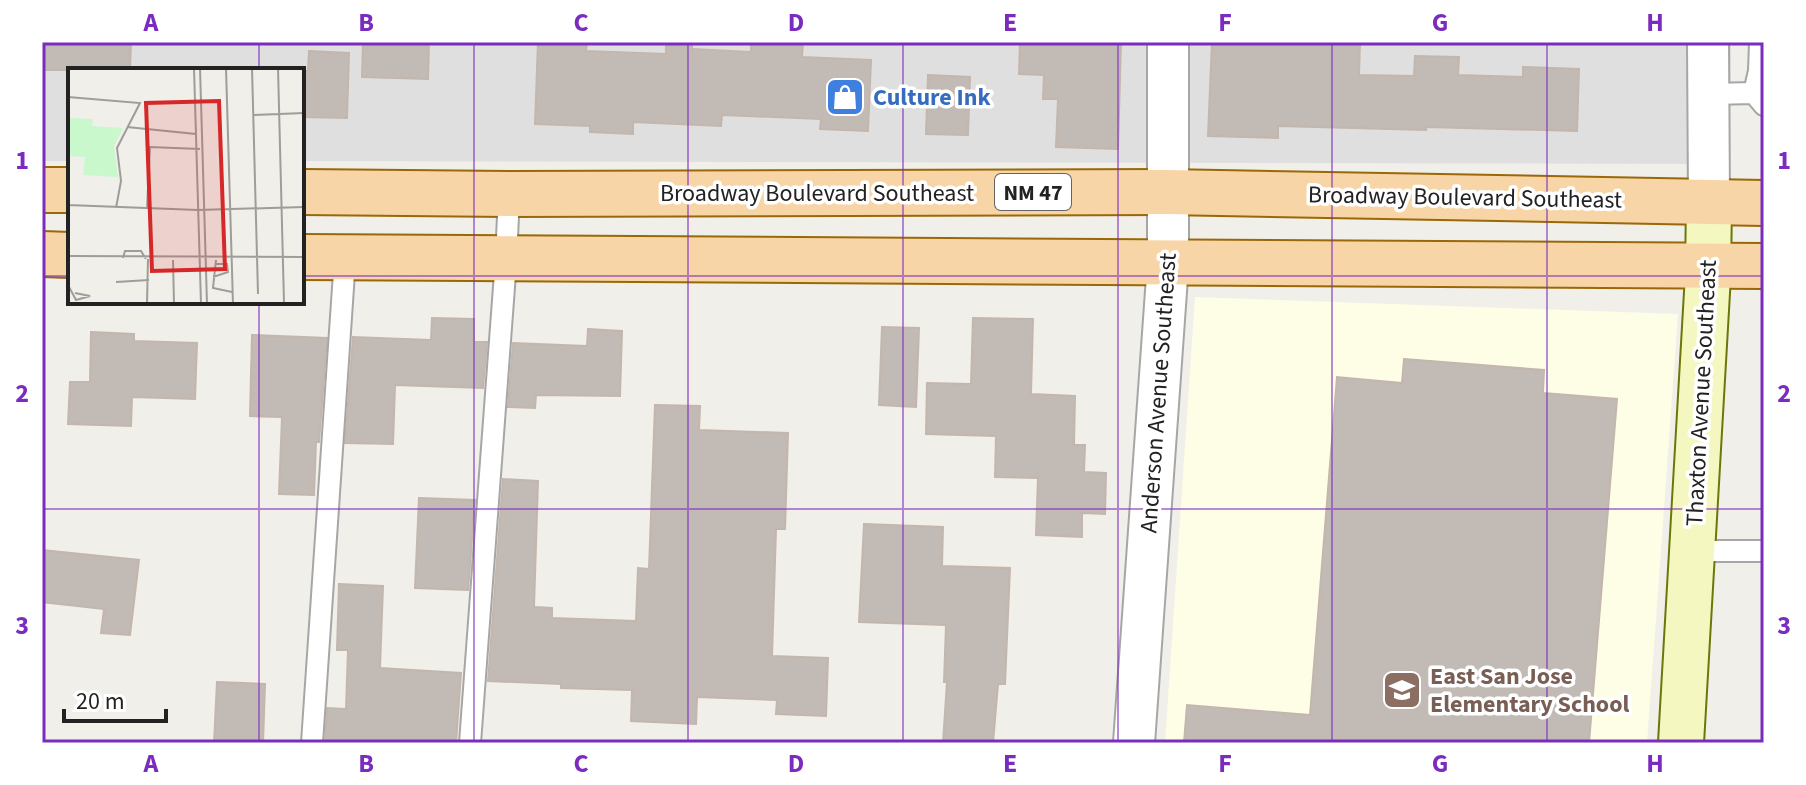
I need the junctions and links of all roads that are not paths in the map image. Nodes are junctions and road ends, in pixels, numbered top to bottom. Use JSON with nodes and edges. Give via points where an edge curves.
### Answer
{"nodes":[{"id":1,"x":1168,"y":42,"type":"edge"},
{"id":2,"x":1708,"y":42,"type":"edge"},
{"id":3,"x":1760,"y":42,"type":"edge"},
{"id":4,"x":1709,"y":94,"type":"junction"},
{"id":5,"x":1759,"y":99,"type":"edge"},
{"id":6,"x":42,"y":190,"type":"edge"},
{"id":7,"x":68,"y":190,"type":"edge"},
{"id":8,"x":304,"y":192,"type":"edge"},
{"id":9,"x":1167,"y":192,"type":"junction"},
{"id":10,"x":509,"y":194,"type":"junction"},
{"id":11,"x":1709,"y":202,"type":"junction"},
{"id":12,"x":1764,"y":203,"type":"edge"},
{"id":13,"x":42,"y":254,"type":"edge"},
{"id":14,"x":68,"y":255,"type":"edge"},
{"id":15,"x":304,"y":257,"type":"edge"},
{"id":16,"x":345,"y":258,"type":"junction"},
{"id":17,"x":506,"y":260,"type":"junction"},
{"id":18,"x":1168,"y":263,"type":"junction"},
{"id":19,"x":1709,"y":266,"type":"junction"},
{"id":20,"x":1764,"y":266,"type":"edge"},
{"id":21,"x":1693,"y":551,"type":"junction"},
{"id":22,"x":1764,"y":551,"type":"edge"},
{"id":23,"x":312,"y":743,"type":"edge"},
{"id":24,"x":470,"y":743,"type":"edge"},
{"id":25,"x":1134,"y":743,"type":"edge"},
{"id":26,"x":1681,"y":743,"type":"edge"}],
"edges":[{"from":1,"to":9,"type":"street","name":"Anderson Avenue Southeast"},
{"from":2,"to":4,"type":"street","name":"Thaxton Avenue Southeast"},
{"from":3,"to":5,"type":"lane"},
{"from":4,"to":5,"type":"lane"},
{"from":4,"to":11,"type":"street","name":"Thaxton Avenue Southeast"},
{"from":6,"to":7,"type":"main road"},
{"from":8,"to":10,"type":"main road","name":"Broadway Boulevard Southeast","number":"NM 47"},
{"from":9,"to":10,"type":"main road","name":"Broadway Boulevard Southeast","number":"NM 47"},
{"from":9,"to":11,"type":"main road","name":"Broadway Boulevard Southeast","number":"NM 47"},
{"from":9,"to":18,"type":"street","name":"Anderson Avenue Southeast"},
{"from":10,"to":17,"type":"lane"},
{"from":11,"to":12,"type":"main road","name":"Broadway Boulevard Southeast","number":"NM 47"},
{"from":11,"to":19,"type":"street","name":"Thaxton Avenue Southeast"},
{"from":13,"to":14,"type":"main road"},
{"from":15,"to":16,"type":"main road"},
{"from":16,"to":17,"type":"main road"},
{"from":16,"to":23,"type":"lane"},
{"from":17,"to":18,"type":"main road"},
{"from":17,"to":24,"type":"lane"},
{"from":18,"to":19,"type":"main road"},
{"from":18,"to":25,"type":"street","name":"Anderson Avenue Southeast"},
{"from":19,"to":20,"type":"main road"},
{"from":19,"to":21,"type":"street","name":"Thaxton Avenue Southeast"},
{"from":21,"to":22,"type":"lane"},
{"from":21,"to":26,"type":"street","name":"Thaxton Avenue Southeast"}]}
